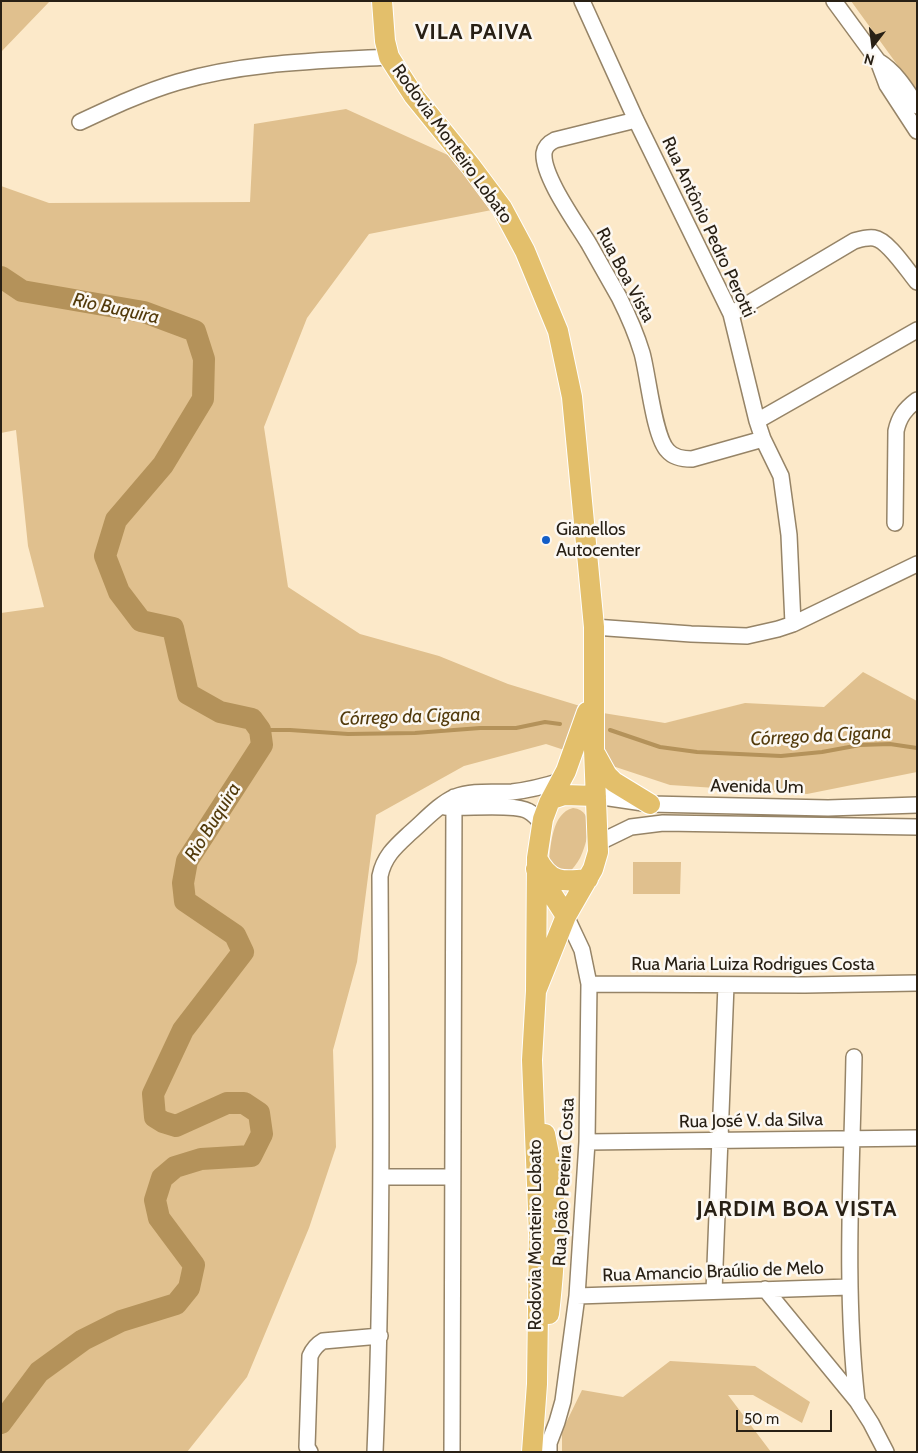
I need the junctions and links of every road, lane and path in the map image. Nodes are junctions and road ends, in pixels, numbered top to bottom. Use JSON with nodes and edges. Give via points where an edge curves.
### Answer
{"nodes":[{"id":1,"x":382,"y":1,"type":"edge"},
{"id":2,"x":582,"y":1,"type":"edge"},
{"id":3,"x":834,"y":1,"type":"edge"},
{"id":4,"x":389,"y":57,"type":"junction"},
{"id":5,"x":878,"y":61,"type":"junction"},
{"id":6,"x":917,"y":106,"type":"edge"},
{"id":7,"x":636,"y":120,"type":"junction"},
{"id":8,"x":80,"y":122,"type":"dead end"},
{"id":9,"x":917,"y":130,"type":"edge"},
{"id":10,"x":917,"y":282,"type":"edge"},
{"id":11,"x":731,"y":314,"type":"junction"},
{"id":12,"x":917,"y":330,"type":"edge"},
{"id":13,"x":917,"y":400,"type":"edge"},
{"id":14,"x":757,"y":421,"type":"junction"},
{"id":15,"x":763,"y":439,"type":"junction"},
{"id":16,"x":895,"y":523,"type":"dead end"},
{"id":17,"x":917,"y":564,"type":"edge"},
{"id":18,"x":793,"y":624,"type":"junction"},
{"id":19,"x":594,"y":627,"type":"junction"},
{"id":20,"x":593,"y":696,"type":"junction"},
{"id":21,"x":594,"y":749,"type":"junction"},
{"id":22,"x":561,"y":781,"type":"junction"},
{"id":23,"x":596,"y":796,"type":"junction"},
{"id":24,"x":552,"y":799,"type":"junction"},
{"id":25,"x":449,"y":804,"type":"junction"},
{"id":26,"x":650,"y":804,"type":"junction"},
{"id":27,"x":917,"y":806,"type":"edge"},
{"id":28,"x":542,"y":824,"type":"junction"},
{"id":29,"x":917,"y":827,"type":"edge"},
{"id":30,"x":598,"y":843,"type":"junction"},
{"id":31,"x":536,"y":864,"type":"junction"},
{"id":32,"x":588,"y":879,"type":"junction"},
{"id":33,"x":566,"y":916,"type":"junction"},
{"id":34,"x":917,"y":983,"type":"edge"},
{"id":35,"x":589,"y":984,"type":"junction"},
{"id":36,"x":726,"y":985,"type":"junction"},
{"id":37,"x":536,"y":991,"type":"junction"},
{"id":38,"x":854,"y":1058,"type":"dead end"},
{"id":39,"x":853,"y":1138,"type":"junction"},
{"id":40,"x":917,"y":1138,"type":"edge"},
{"id":41,"x":719,"y":1140,"type":"junction"},
{"id":42,"x":587,"y":1142,"type":"junction"},
{"id":43,"x":381,"y":1177,"type":"junction"},
{"id":44,"x":452,"y":1177,"type":"junction"},
{"id":45,"x":849,"y":1287,"type":"junction"},
{"id":46,"x":765,"y":1289,"type":"junction"},
{"id":47,"x":714,"y":1291,"type":"junction"},
{"id":48,"x":577,"y":1296,"type":"junction"},
{"id":49,"x":380,"y":1336,"type":"junction"},
{"id":50,"x":857,"y":1401,"type":"junction"},
{"id":51,"x":540,"y":1447,"type":"edge"},
{"id":52,"x":310,"y":1452,"type":"edge"},
{"id":53,"x":375,"y":1452,"type":"edge"},
{"id":54,"x":452,"y":1452,"type":"edge"},
{"id":55,"x":886,"y":1452,"type":"edge"}],
"edges":[{"from":1,"to":4,"type":"main road","name":"Rodovia Monteiro Lobato"},
{"from":2,"to":7,"type":"street","name":"Rua Antônio Pedro Perotti"},
{"from":3,"to":5,"type":"street"},
{"from":4,"to":8,"type":"street","via":[[300,62],[210,74],[154,89]]},
{"from":4,"to":19,"type":"main road","name":"Rodovia Monteiro Lobato","via":[[414,96],[502,208],[526,251],[558,331],[572,397]]},
{"from":5,"to":6,"type":"street","via":[[899,79]]},
{"from":5,"to":9,"type":"street","via":[[887,85]]},
{"from":7,"to":11,"type":"street","name":"Rua Antônio Pedro Perotti"},
{"from":7,"to":15,"type":"street","name":"Rua Boa Vista","via":[[555,140],[545,148],[544,162],[568,213],[608,276],[633,324],[662,443],[667,451],[692,459]]},
{"from":10,"to":11,"type":"street","via":[[884,242],[864,238]]},
{"from":11,"to":14,"type":"street","name":"Rua Antônio Pedro Perotti"},
{"from":12,"to":14,"type":"street"},
{"from":13,"to":16,"type":"street","via":[[898,421]]},
{"from":14,"to":15,"type":"street","name":"Rua Antônio Pedro Perotti"},
{"from":15,"to":18,"type":"street","name":"Rua Antônio Pedro Perotti","via":[[778,467],[785,493]]},
{"from":17,"to":18,"type":"street"},
{"from":18,"to":19,"type":"street","via":[[747,636]]},
{"from":19,"to":20,"type":"main road","name":"Rodovia Monteiro Lobato"},
{"from":20,"to":21,"type":"main road","name":"Rodovia Monteiro Lobato"},
{"from":20,"to":22,"type":"main road","name":"Rodovia Monteiro Lobato"},
{"from":21,"to":23,"type":"main road","name":"Rodovia Monteiro Lobato"},
{"from":21,"to":26,"type":"main road","via":[[606,775]]},
{"from":22,"to":24,"type":"main road","name":"Rodovia Monteiro Lobato"},
{"from":22,"to":25,"type":"street","via":[[535,789],[471,793]]},
{"from":23,"to":24,"type":"main road","via":[[564,795]]},
{"from":23,"to":26,"type":"street","name":"Avenida Um"},
{"from":23,"to":30,"type":"main road","name":"Rodovia Monteiro Lobato"},
{"from":24,"to":28,"type":"main road","name":"Rodovia Monteiro Lobato"},
{"from":25,"to":28,"type":"street","via":[[524,809]]},
{"from":25,"to":43,"type":"street","via":[[395,846],[385,859],[380,876]]},
{"from":25,"to":44,"type":"street"},
{"from":26,"to":27,"type":"street","name":"Avenida Um","via":[[828,808]]},
{"from":28,"to":31,"type":"main road","name":"Rodovia Monteiro Lobato"},
{"from":29,"to":30,"type":"street","via":[[663,823],[632,827]]},
{"from":30,"to":32,"type":"main road","name":"Rodovia Monteiro Lobato","via":[[597,860]]},
{"from":31,"to":32,"type":"main road","via":[[554,878],[568,881]]},
{"from":31,"to":33,"type":"main road"},
{"from":31,"to":37,"type":"main road","name":"Rodovia Monteiro Lobato"},
{"from":32,"to":33,"type":"main road","name":"Rodovia Monteiro Lobato"},
{"from":33,"to":35,"type":"street","name":"Rua João Pereira Costa","via":[[582,950]]},
{"from":33,"to":37,"type":"main road","name":"Rodovia Monteiro Lobato"},
{"from":34,"to":36,"type":"street","name":"Rua Maria Luiza Rodrigues Costa"},
{"from":35,"to":36,"type":"street","name":"Rua Maria Luiza Rodrigues Costa"},
{"from":35,"to":42,"type":"street","name":"Rua João Pereira Costa"},
{"from":36,"to":41,"type":"street"},
{"from":37,"to":51,"type":"main road","name":"Rodovia Monteiro Lobato","via":[[532,1060],[539,1234]]},
{"from":38,"to":39,"type":"street"},
{"from":39,"to":40,"type":"street","name":"Rua José V. da Silva"},
{"from":39,"to":41,"type":"street","name":"Rua José V. da Silva"},
{"from":39,"to":45,"type":"street"},
{"from":41,"to":42,"type":"street","name":"Rua José V. da Silva"},
{"from":41,"to":47,"type":"street"},
{"from":42,"to":48,"type":"street","name":"Rua João Pereira Costa"},
{"from":43,"to":44,"type":"street"},
{"from":43,"to":49,"type":"street"},
{"from":44,"to":54,"type":"street"},
{"from":45,"to":46,"type":"street","name":"Rua Amancio Braúlio de Melo"},
{"from":45,"to":50,"type":"street"},
{"from":46,"to":47,"type":"street","name":"Rua Amancio Braúlio de Melo"},
{"from":46,"to":50,"type":"street"},
{"from":47,"to":48,"type":"street","name":"Rua Amancio Braúlio de Melo"},
{"from":48,"to":51,"type":"street","name":"Rua João Pereira Costa","via":[[563,1401],[557,1422]]},
{"from":49,"to":52,"type":"street","via":[[323,1341],[312,1350]]},
{"from":49,"to":53,"type":"street"},
{"from":50,"to":55,"type":"street"}]}
